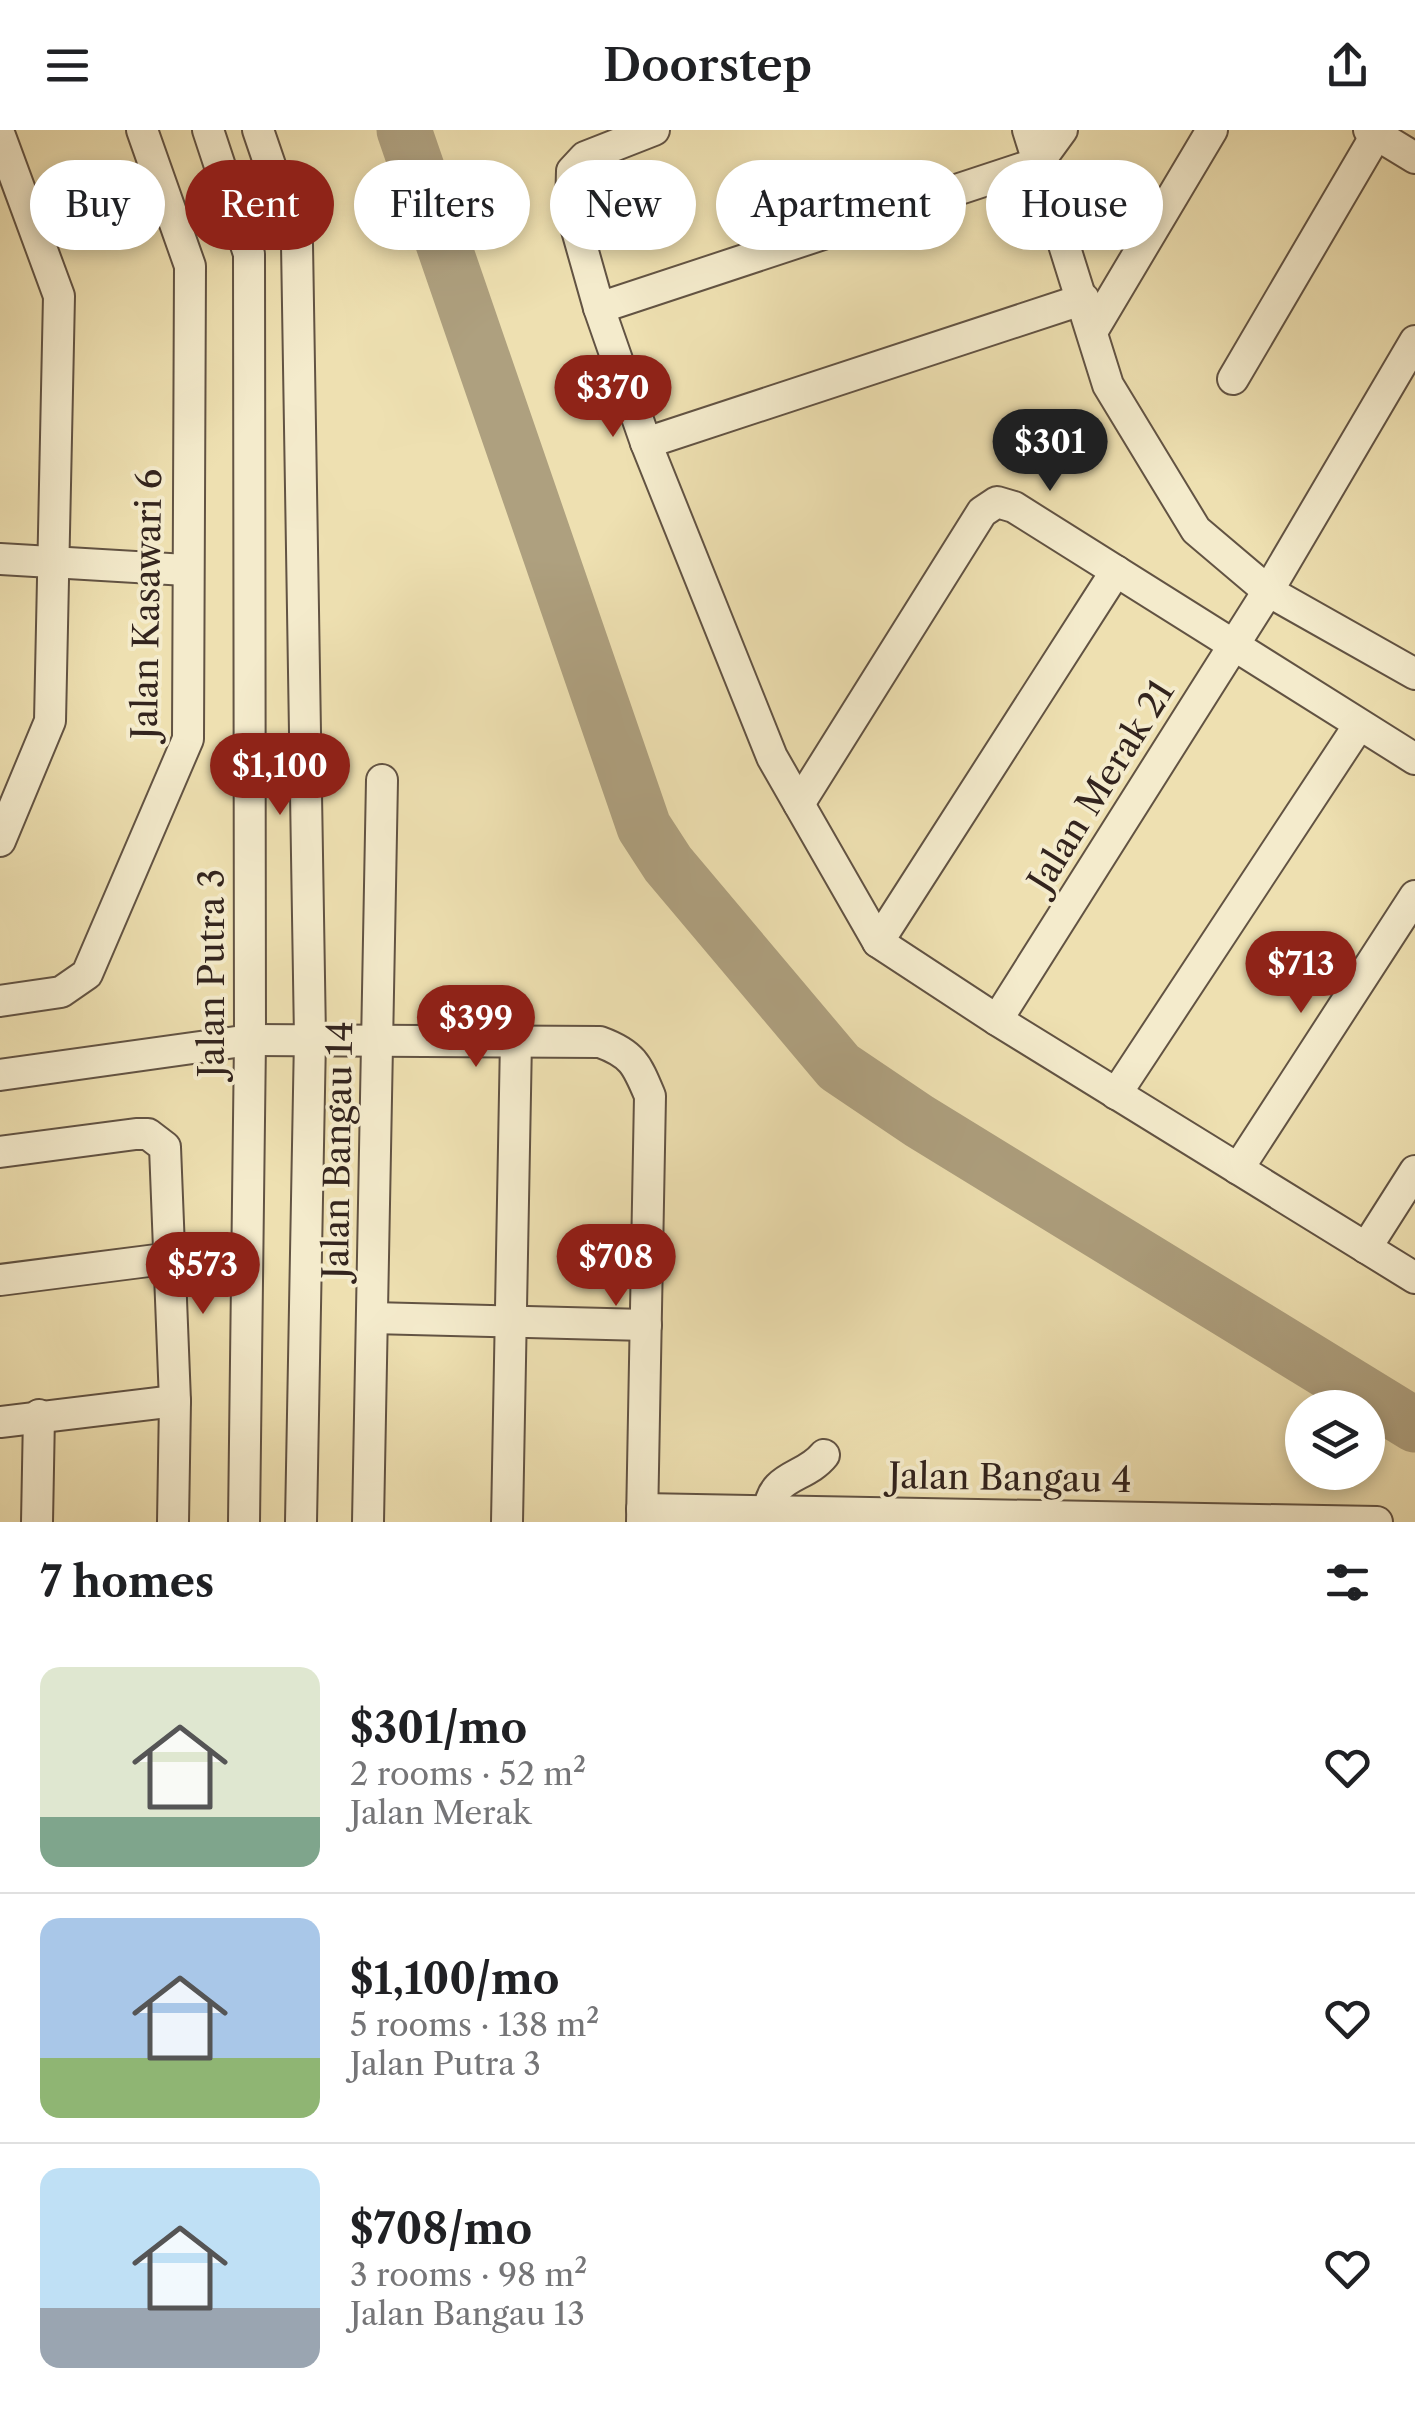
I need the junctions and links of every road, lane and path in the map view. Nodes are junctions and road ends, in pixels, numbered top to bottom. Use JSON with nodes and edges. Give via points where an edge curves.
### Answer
{"nodes":[{"id":1,"x":142,"y":130,"type":"edge"},
{"id":2,"x":208,"y":130,"type":"edge"},
{"id":3,"x":258,"y":130,"type":"edge"},
{"id":4,"x":654,"y":130,"type":"edge"},
{"id":5,"x":1028,"y":130,"type":"edge"},
{"id":6,"x":1062,"y":130,"type":"edge"},
{"id":7,"x":1212,"y":130,"type":"edge"},
{"id":8,"x":1375,"y":132,"type":"edge"},
{"id":9,"x":0,"y":136,"type":"edge"},
{"id":10,"x":1415,"y":158,"type":"edge"},
{"id":11,"x":1037,"y":160,"type":"edge"},
{"id":12,"x":1040,"y":160,"type":"edge"},
{"id":13,"x":986,"y":180,"type":"edge"},
{"id":14,"x":1067,"y":250,"type":"edge"},
{"id":15,"x":1084,"y":299,"type":"junction"},
{"id":16,"x":599,"y":308,"type":"junction"},
{"id":17,"x":1093,"y":330,"type":"junction"},
{"id":18,"x":1415,"y":341,"type":"edge"},
{"id":19,"x":1233,"y":380,"type":"dead end"},
{"id":20,"x":646,"y":443,"type":"junction"},
{"id":21,"x":0,"y":559,"type":"edge"},
{"id":22,"x":52,"y":561,"type":"junction"},
{"id":23,"x":186,"y":570,"type":"junction"},
{"id":24,"x":1116,"y":571,"type":"junction"},
{"id":25,"x":1268,"y":591,"type":"junction"},
{"id":26,"x":1234,"y":646,"type":"junction"},
{"id":27,"x":1415,"y":674,"type":"edge"},
{"id":28,"x":1359,"y":725,"type":"junction"},
{"id":29,"x":1415,"y":760,"type":"edge"},
{"id":30,"x":382,"y":780,"type":"dead end"},
{"id":31,"x":799,"y":804,"type":"junction"},
{"id":32,"x":0,"y":841,"type":"edge"},
{"id":33,"x":1415,"y":896,"type":"edge"},
{"id":34,"x":878,"y":942,"type":"junction"},
{"id":35,"x":0,"y":1001,"type":"edge"},
{"id":36,"x":997,"y":1020,"type":"junction"},
{"id":37,"x":310,"y":1038,"type":"junction"},
{"id":38,"x":377,"y":1039,"type":"junction"},
{"id":39,"x":250,"y":1040,"type":"junction"},
{"id":40,"x":516,"y":1040,"type":"junction"},
{"id":41,"x":0,"y":1076,"type":"edge"},
{"id":42,"x":1116,"y":1094,"type":"junction"},
{"id":43,"x":0,"y":1152,"type":"edge"},
{"id":44,"x":1238,"y":1169,"type":"junction"},
{"id":45,"x":1415,"y":1171,"type":"edge"},
{"id":46,"x":1366,"y":1248,"type":"junction"},
{"id":47,"x":172,"y":1258,"type":"junction"},
{"id":48,"x":1415,"y":1278,"type":"edge"},
{"id":49,"x":0,"y":1280,"type":"edge"},
{"id":50,"x":372,"y":1318,"type":"junction"},
{"id":51,"x":510,"y":1322,"type":"junction"},
{"id":52,"x":646,"y":1325,"type":"junction"},
{"id":53,"x":175,"y":1401,"type":"junction"},
{"id":54,"x":39,"y":1416,"type":"junction"},
{"id":55,"x":0,"y":1422,"type":"edge"},
{"id":56,"x":824,"y":1455,"type":"dead end"},
{"id":57,"x":769,"y":1512,"type":"junction"},
{"id":58,"x":642,"y":1516,"type":"edge"},
{"id":59,"x":1047,"y":1519,"type":"edge"},
{"id":60,"x":37,"y":1522,"type":"edge"},
{"id":61,"x":173,"y":1522,"type":"edge"},
{"id":62,"x":244,"y":1522,"type":"edge"},
{"id":63,"x":301,"y":1522,"type":"edge"},
{"id":64,"x":368,"y":1522,"type":"edge"},
{"id":65,"x":507,"y":1522,"type":"edge"},
{"id":66,"x":1376,"y":1522,"type":"edge"}],
"edges":[{"from":1,"to":23,"type":"street","name":"Jalan Kasawari 6","via":[[190,266]]},
{"from":2,"to":39,"type":"street","name":"Jalan Putra 3","via":[[249,254]]},
{"from":3,"to":37,"type":"street","via":[[297,244]]},
{"from":4,"to":16,"type":"street","via":[[584,157],[572,171],[571,209]]},
{"from":5,"to":11,"type":"street"},
{"from":6,"to":12,"type":"street"},
{"from":7,"to":17,"type":"street"},
{"from":8,"to":10,"type":"street"},
{"from":8,"to":19,"type":"street"},
{"from":9,"to":22,"type":"street","via":[[59,296]]},
{"from":13,"to":16,"type":"street"},
{"from":14,"to":15,"type":"street"},
{"from":15,"to":17,"type":"street"},
{"from":15,"to":20,"type":"street"},
{"from":16,"to":20,"type":"street"},
{"from":17,"to":25,"type":"street","via":[[1108,386],[1196,530]]},
{"from":18,"to":25,"type":"street","name":"Jalan Merak 21"},
{"from":20,"to":31,"type":"street","via":[[772,756]]},
{"from":21,"to":22,"type":"street"},
{"from":22,"to":23,"type":"street"},
{"from":22,"to":32,"type":"street","via":[[50,721]]},
{"from":23,"to":35,"type":"street","name":"Jalan Kasawari 6","via":[[188,739],[96,960],[88,974],[60,992]]},
{"from":24,"to":26,"type":"street"},
{"from":24,"to":31,"type":"street","via":[[1014,507],[988,506]]},
{"from":24,"to":34,"type":"street"},
{"from":25,"to":26,"type":"street","name":"Jalan Merak 21"},
{"from":25,"to":27,"type":"street"},
{"from":26,"to":28,"type":"street"},
{"from":26,"to":36,"type":"street","name":"Jalan Merak 21"},
{"from":28,"to":29,"type":"street"},
{"from":28,"to":42,"type":"street"},
{"from":30,"to":38,"type":"street","name":"Jalan Bangau 14"},
{"from":31,"to":34,"type":"street"},
{"from":33,"to":44,"type":"street"},
{"from":34,"to":36,"type":"street"},
{"from":36,"to":42,"type":"street"},
{"from":37,"to":38,"type":"street"},
{"from":37,"to":39,"type":"street"},
{"from":37,"to":63,"type":"street"},
{"from":38,"to":40,"type":"street"},
{"from":38,"to":50,"type":"street","name":"Jalan Bangau 14"},
{"from":39,"to":41,"type":"street"},
{"from":39,"to":62,"type":"street","name":"Jalan Putra 3"},
{"from":40,"to":51,"type":"street"},
{"from":40,"to":52,"type":"street","via":[[600,1042],[625,1051],[638,1068],[650,1096]]},
{"from":42,"to":44,"type":"street"},
{"from":43,"to":47,"type":"street","via":[[136,1134],[158,1139],[169,1158]]},
{"from":44,"to":46,"type":"street"},
{"from":45,"to":46,"type":"street"},
{"from":46,"to":48,"type":"street"},
{"from":47,"to":49,"type":"street"},
{"from":47,"to":53,"type":"street"},
{"from":50,"to":51,"type":"street"},
{"from":50,"to":64,"type":"street","name":"Jalan Bangau 14"},
{"from":51,"to":52,"type":"street"},
{"from":51,"to":65,"type":"street"},
{"from":52,"to":58,"type":"street"},
{"from":53,"to":54,"type":"street"},
{"from":53,"to":61,"type":"street"},
{"from":54,"to":55,"type":"street"},
{"from":54,"to":60,"type":"street"},
{"from":56,"to":57,"type":"street","via":[[775,1488]]},
{"from":57,"to":58,"type":"street","name":"Jalan Bangau 4"},
{"from":57,"to":59,"type":"street","name":"Jalan Bangau 4"},
{"from":59,"to":66,"type":"street","name":"Jalan Bangau 4"}]}
